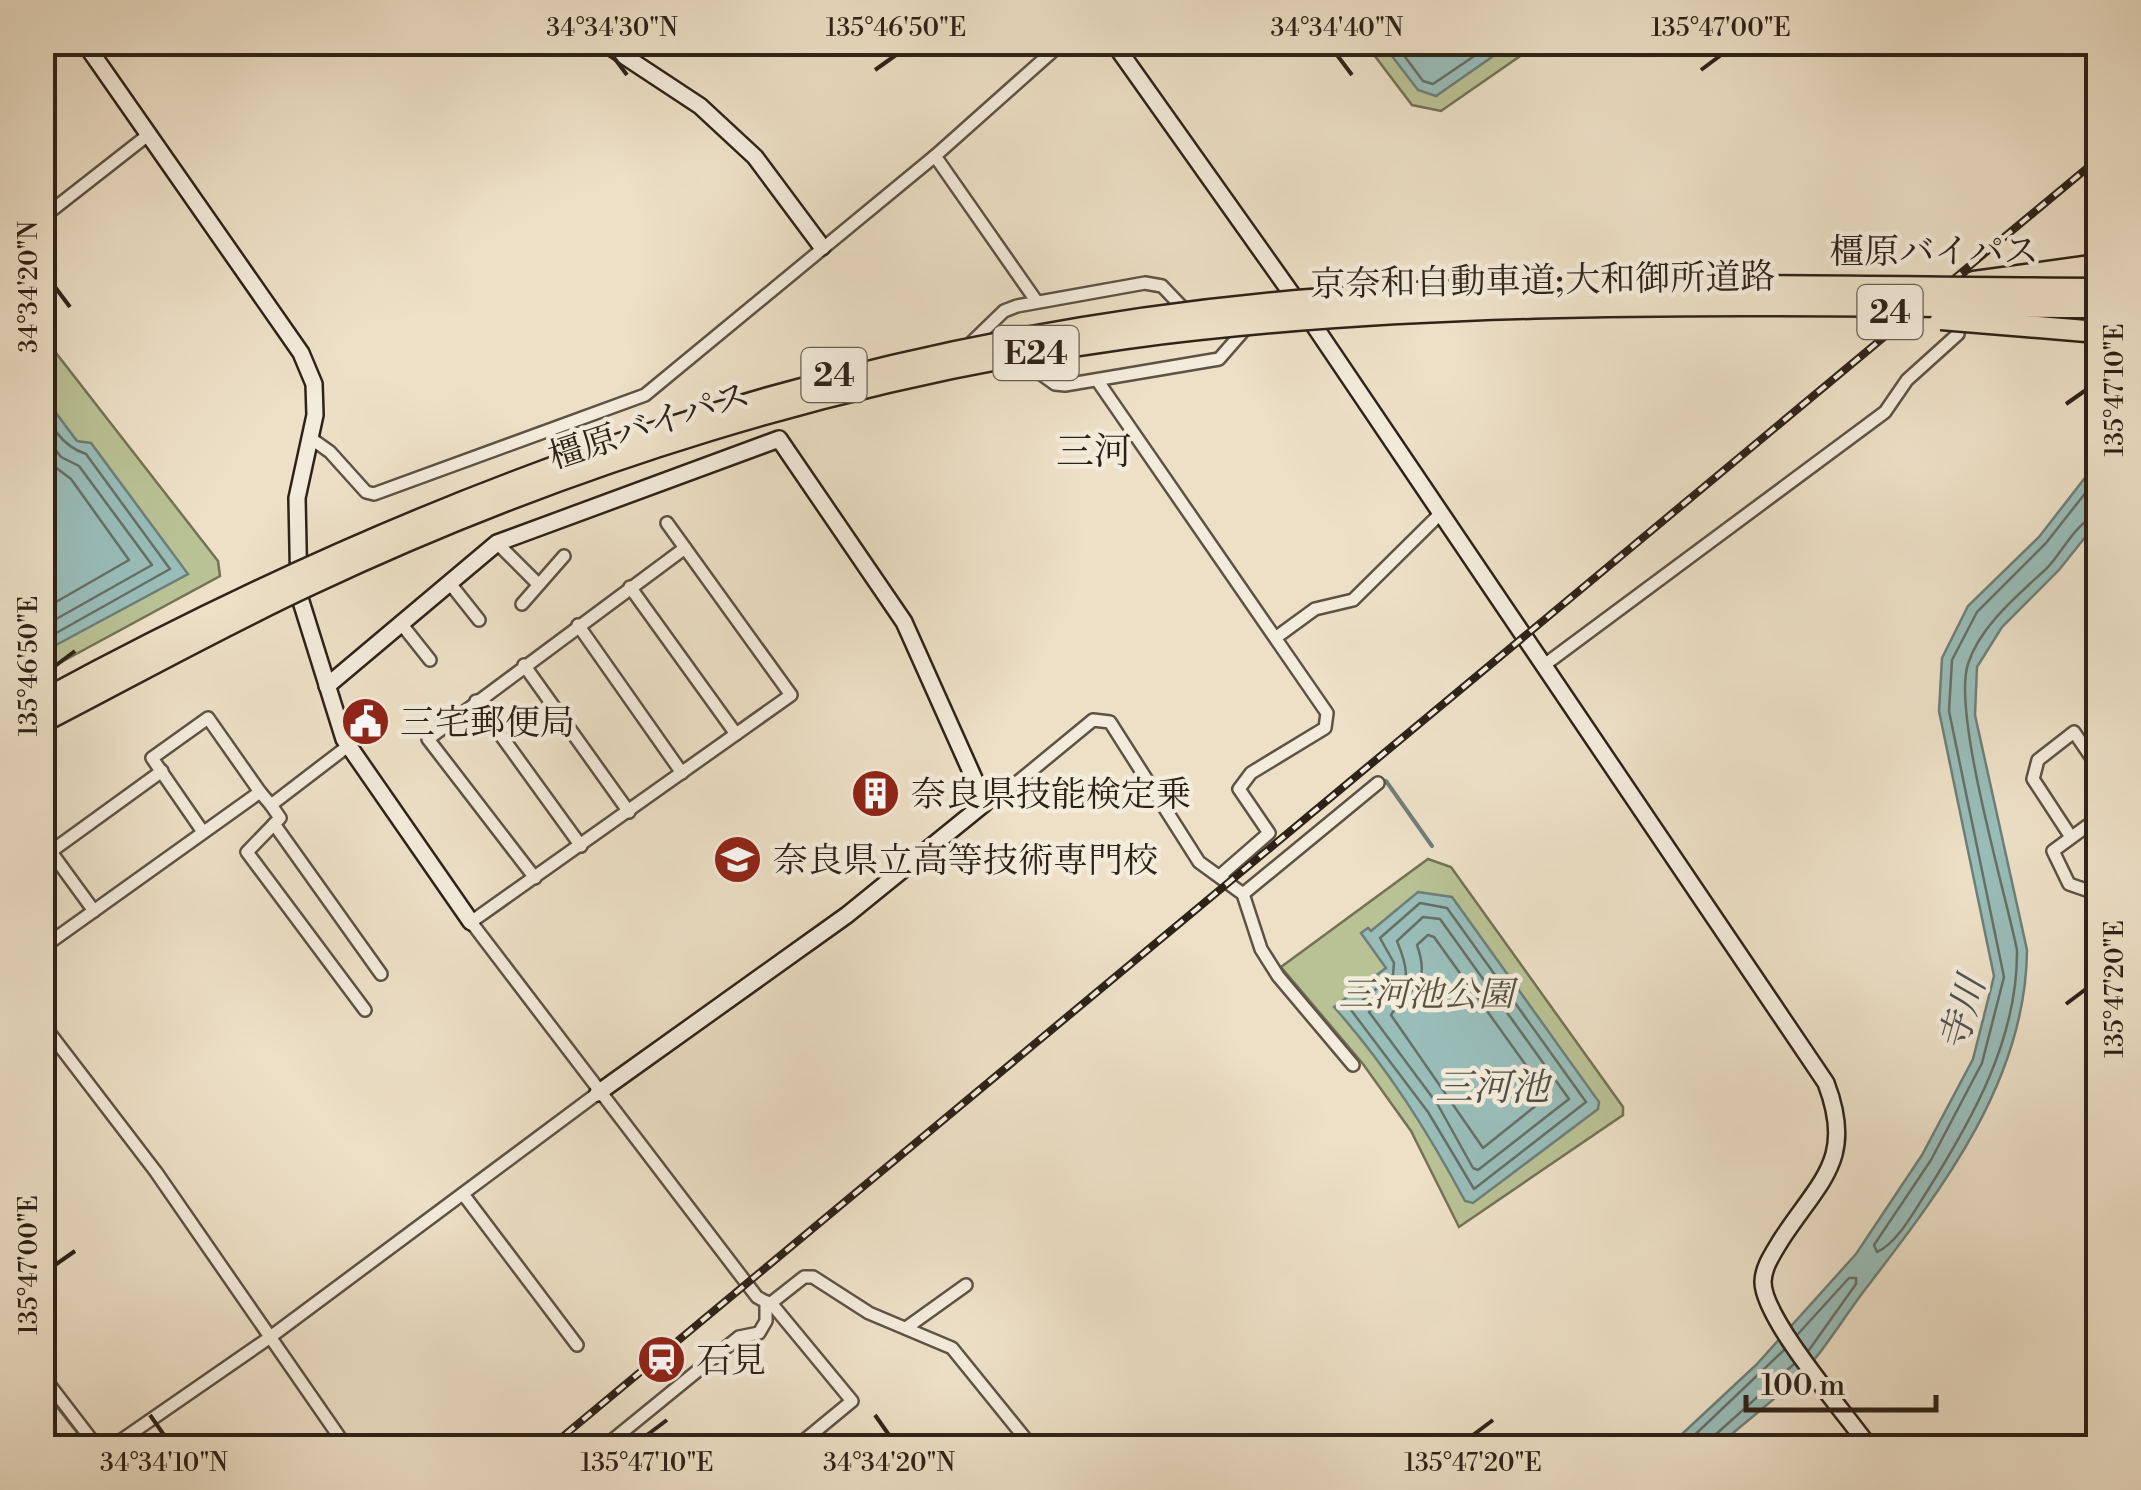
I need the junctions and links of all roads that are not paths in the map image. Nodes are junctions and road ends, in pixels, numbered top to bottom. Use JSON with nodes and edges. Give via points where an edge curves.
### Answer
{"nodes":[{"id":1,"x":84,"y":42,"type":"edge"},
{"id":2,"x":603,"y":42,"type":"edge"},
{"id":3,"x":1064,"y":42,"type":"edge"},
{"id":4,"x":1113,"y":42,"type":"edge"},
{"id":5,"x":148,"y":135,"type":"junction"},
{"id":6,"x":935,"y":156,"type":"junction"},
{"id":7,"x":42,"y":218,"type":"edge"},
{"id":8,"x":822,"y":247,"type":"junction"},
{"id":9,"x":2098,"y":265,"type":"edge"},
{"id":10,"x":1967,"y":283,"type":"junction"},
{"id":11,"x":2098,"y":286,"type":"edge"},
{"id":12,"x":1294,"y":298,"type":"junction"},
{"id":13,"x":1037,"y":302,"type":"junction"},
{"id":14,"x":2098,"y":307,"type":"edge"},
{"id":15,"x":1184,"y":309,"type":"junction"},
{"id":16,"x":1861,"y":312,"type":"junction"},
{"id":17,"x":2098,"y":316,"type":"edge"},
{"id":18,"x":1311,"y":321,"type":"junction"},
{"id":19,"x":1246,"y":328,"type":"junction"},
{"id":20,"x":2098,"y":332,"type":"edge"},
{"id":21,"x":1958,"y":334,"type":"dead end"},
{"id":22,"x":972,"y":342,"type":"junction"},
{"id":23,"x":1022,"y":361,"type":"junction"},
{"id":24,"x":1098,"y":380,"type":"junction"},
{"id":25,"x":309,"y":437,"type":"junction"},
{"id":26,"x":1440,"y":514,"type":"junction"},
{"id":27,"x":666,"y":523,"type":"dead end"},
{"id":28,"x":497,"y":544,"type":"junction"},
{"id":29,"x":685,"y":548,"type":"junction"},
{"id":30,"x":564,"y":556,"type":"dead end"},
{"id":31,"x":298,"y":566,"type":"junction"},
{"id":32,"x":538,"y":584,"type":"junction"},
{"id":33,"x":452,"y":586,"type":"junction"},
{"id":34,"x":630,"y":587,"type":"junction"},
{"id":35,"x":300,"y":595,"type":"junction"},
{"id":36,"x":522,"y":604,"type":"dead end"},
{"id":37,"x":479,"y":620,"type":"dead end"},
{"id":38,"x":402,"y":626,"type":"junction"},
{"id":39,"x":578,"y":626,"type":"junction"},
{"id":40,"x":1278,"y":636,"type":"junction"},
{"id":41,"x":430,"y":660,"type":"dead end"},
{"id":42,"x":524,"y":666,"type":"junction"},
{"id":43,"x":1543,"y":666,"type":"junction"},
{"id":44,"x":327,"y":686,"type":"junction"},
{"id":45,"x":42,"y":698,"type":"edge"},
{"id":46,"x":476,"y":701,"type":"junction"},
{"id":47,"x":42,"y":724,"type":"edge"},
{"id":48,"x":736,"y":734,"type":"junction"},
{"id":49,"x":348,"y":746,"type":"junction"},
{"id":50,"x":2098,"y":767,"type":"edge"},
{"id":51,"x":162,"y":771,"type":"junction"},
{"id":52,"x":682,"y":773,"type":"junction"},
{"id":53,"x":1378,"y":782,"type":"dead end"},
{"id":54,"x":260,"y":792,"type":"junction"},
{"id":55,"x":985,"y":804,"type":"junction"},
{"id":56,"x":271,"y":805,"type":"junction"},
{"id":57,"x":628,"y":812,"type":"junction"},
{"id":58,"x":2098,"y":818,"type":"edge"},
{"id":59,"x":274,"y":824,"type":"junction"},
{"id":60,"x":203,"y":832,"type":"junction"},
{"id":61,"x":2072,"y":838,"type":"junction"},
{"id":62,"x":581,"y":846,"type":"junction"},
{"id":63,"x":47,"y":855,"type":"edge"},
{"id":64,"x":1222,"y":874,"type":"junction"},
{"id":65,"x":535,"y":878,"type":"junction"},
{"id":66,"x":1243,"y":894,"type":"junction"},
{"id":67,"x":2098,"y":894,"type":"edge"},
{"id":68,"x":94,"y":911,"type":"junction"},
{"id":69,"x":471,"y":922,"type":"junction"},
{"id":70,"x":42,"y":948,"type":"edge"},
{"id":71,"x":380,"y":974,"type":"dead end"},
{"id":72,"x":365,"y":1010,"type":"dead end"},
{"id":73,"x":42,"y":1023,"type":"edge"},
{"id":74,"x":1353,"y":1065,"type":"dead end"},
{"id":75,"x":598,"y":1093,"type":"junction"},
{"id":76,"x":463,"y":1194,"type":"junction"},
{"id":77,"x":966,"y":1285,"type":"dead end"},
{"id":78,"x":768,"y":1302,"type":"junction"},
{"id":79,"x":906,"y":1328,"type":"junction"},
{"id":80,"x":268,"y":1338,"type":"junction"},
{"id":81,"x":577,"y":1345,"type":"dead end"},
{"id":82,"x":42,"y":1375,"type":"edge"},
{"id":83,"x":98,"y":1448,"type":"edge"},
{"id":84,"x":110,"y":1448,"type":"edge"},
{"id":85,"x":347,"y":1448,"type":"edge"},
{"id":86,"x":613,"y":1448,"type":"edge"},
{"id":87,"x":794,"y":1448,"type":"edge"},
{"id":88,"x":1033,"y":1448,"type":"edge"},
{"id":89,"x":1870,"y":1448,"type":"edge"}],
"edges":[{"from":1,"to":5,"type":"street"},
{"from":2,"to":8,"type":"street","via":[[714,118],[755,157]]},
{"from":3,"to":6,"type":"street"},
{"from":4,"to":12,"type":"street"},
{"from":5,"to":7,"type":"street"},
{"from":5,"to":25,"type":"street","via":[[301,353],[314,384]]},
{"from":6,"to":8,"type":"street"},
{"from":6,"to":13,"type":"street"},
{"from":8,"to":25,"type":"street","via":[[645,394],[374,494]]},
{"from":9,"to":10,"type":"highway"},
{"from":10,"to":11,"type":"highway","name":"橿原バイパス","number":"24","bridge":true},
{"from":10,"to":12,"type":"highway","name":"橿原バイパス","number":"24","bridge":true,"via":[[1510,284]]},
{"from":11,"to":45,"type":"highway","name":"京奈和自動車道;大和御所道路","number":"E24","bridge":true,"via":[[1510,288],[1291,302],[996,342],[764,396],[480,492],[301,569]]},
{"from":12,"to":15,"type":"highway","name":"橿原バイパス","number":"24"},
{"from":12,"to":18,"type":"street"},
{"from":13,"to":15,"type":"street","via":[[1145,283],[1162,286]]},
{"from":13,"to":22,"type":"street","via":[[1004,311]]},
{"from":14,"to":47,"type":"highway","name":"京奈和自動車道;大和御所道路","number":"E24","bridge":true,"via":[[1510,306],[1296,318],[1000,359],[768,414],[487,509],[308,585]]},
{"from":15,"to":22,"type":"highway","name":"橿原バイパス","number":"24"},
{"from":16,"to":17,"type":"highway","name":"橿原バイパス","number":"24","bridge":true},
{"from":16,"to":18,"type":"highway","name":"橿原バイパス","number":"24","bridge":true,"via":[[1510,310]]},
{"from":16,"to":20,"type":"highway","bridge":true},
{"from":18,"to":19,"type":"highway","name":"橿原バイパス","number":"24"},
{"from":18,"to":26,"type":"street"},
{"from":19,"to":23,"type":"highway","name":"橿原バイパス","number":"24"},
{"from":19,"to":24,"type":"street","via":[[1218,359]]},
{"from":21,"to":43,"type":"street","via":[[1907,380],[1884,412]]},
{"from":22,"to":31,"type":"highway","name":"橿原バイパス","number":"24","via":[[762,393],[602,442]]},
{"from":23,"to":24,"type":"street","via":[[1055,384]]},
{"from":23,"to":35,"type":"highway","name":"橿原バイパス","number":"24","via":[[769,420],[606,470]]},
{"from":24,"to":40,"type":"street"},
{"from":25,"to":31,"type":"street","via":[[297,498]]},
{"from":26,"to":40,"type":"street","via":[[1352,600],[1315,609]]},
{"from":26,"to":43,"type":"street"},
{"from":27,"to":29,"type":"street"},
{"from":28,"to":32,"type":"street"},
{"from":28,"to":33,"type":"street"},
{"from":28,"to":55,"type":"street","via":[[779,439],[904,622]]},
{"from":29,"to":34,"type":"street"},
{"from":29,"to":48,"type":"street","via":[[791,694]]},
{"from":30,"to":32,"type":"street"},
{"from":31,"to":35,"type":"street"},
{"from":31,"to":45,"type":"highway","name":"橿原バイパス","number":"24"},
{"from":32,"to":36,"type":"street"},
{"from":33,"to":37,"type":"street"},
{"from":33,"to":38,"type":"street"},
{"from":34,"to":39,"type":"street"},
{"from":34,"to":48,"type":"street"},
{"from":35,"to":44,"type":"street"},
{"from":35,"to":47,"type":"highway","name":"橿原バイパス","number":"24"},
{"from":38,"to":41,"type":"street"},
{"from":38,"to":44,"type":"street"},
{"from":39,"to":42,"type":"street"},
{"from":39,"to":52,"type":"street"},
{"from":40,"to":64,"type":"street","via":[[1327,713],[1325,728],[1251,772],[1239,789],[1269,833]]},
{"from":42,"to":46,"type":"street"},
{"from":42,"to":57,"type":"street"},
{"from":43,"to":89,"type":"street","via":[[1826,1083],[1839,1118],[1838,1154],[1763,1283],[1777,1320]]},
{"from":44,"to":49,"type":"street"},
{"from":46,"to":62,"type":"street"},
{"from":46,"to":65,"type":"street","via":[[428,739]]},
{"from":48,"to":52,"type":"street"},
{"from":49,"to":56,"type":"street"},
{"from":49,"to":69,"type":"street"},
{"from":50,"to":61,"type":"street","via":[[2074,732],[2038,760],[2033,780]]},
{"from":51,"to":54,"type":"street","via":[[152,758],[208,718]]},
{"from":51,"to":60,"type":"street"},
{"from":51,"to":63,"type":"street"},
{"from":52,"to":57,"type":"street"},
{"from":53,"to":66,"type":"street"},
{"from":54,"to":56,"type":"street"},
{"from":54,"to":60,"type":"street"},
{"from":55,"to":64,"type":"street","via":[[1093,720],[1110,722],[1199,862]]},
{"from":55,"to":75,"type":"street","via":[[847,915]]},
{"from":56,"to":59,"type":"street","via":[[280,818]]},
{"from":57,"to":62,"type":"street"},
{"from":58,"to":61,"type":"street"},
{"from":59,"to":71,"type":"street"},
{"from":59,"to":72,"type":"street","via":[[247,852]]},
{"from":60,"to":68,"type":"street"},
{"from":61,"to":67,"type":"street","via":[[2052,851],[2055,862],[2069,884]]},
{"from":62,"to":65,"type":"street"},
{"from":63,"to":68,"type":"street"},
{"from":64,"to":66,"type":"street"},
{"from":65,"to":69,"type":"street"},
{"from":66,"to":74,"type":"street","via":[[1261,948]]},
{"from":68,"to":70,"type":"street"},
{"from":69,"to":75,"type":"street"},
{"from":73,"to":80,"type":"street","via":[[156,1172]]},
{"from":75,"to":76,"type":"street"},
{"from":75,"to":78,"type":"street","via":[[757,1298]]},
{"from":76,"to":80,"type":"street"},
{"from":76,"to":81,"type":"street"},
{"from":77,"to":79,"type":"street"},
{"from":78,"to":79,"type":"street","via":[[813,1277]]},
{"from":78,"to":86,"type":"street","via":[[759,1333],[739,1337],[609,1443]]},
{"from":78,"to":87,"type":"street","via":[[852,1401]]},
{"from":79,"to":88,"type":"street","via":[[952,1348]]},
{"from":80,"to":84,"type":"street"},
{"from":80,"to":85,"type":"street"},
{"from":82,"to":83,"type":"street"}]}
